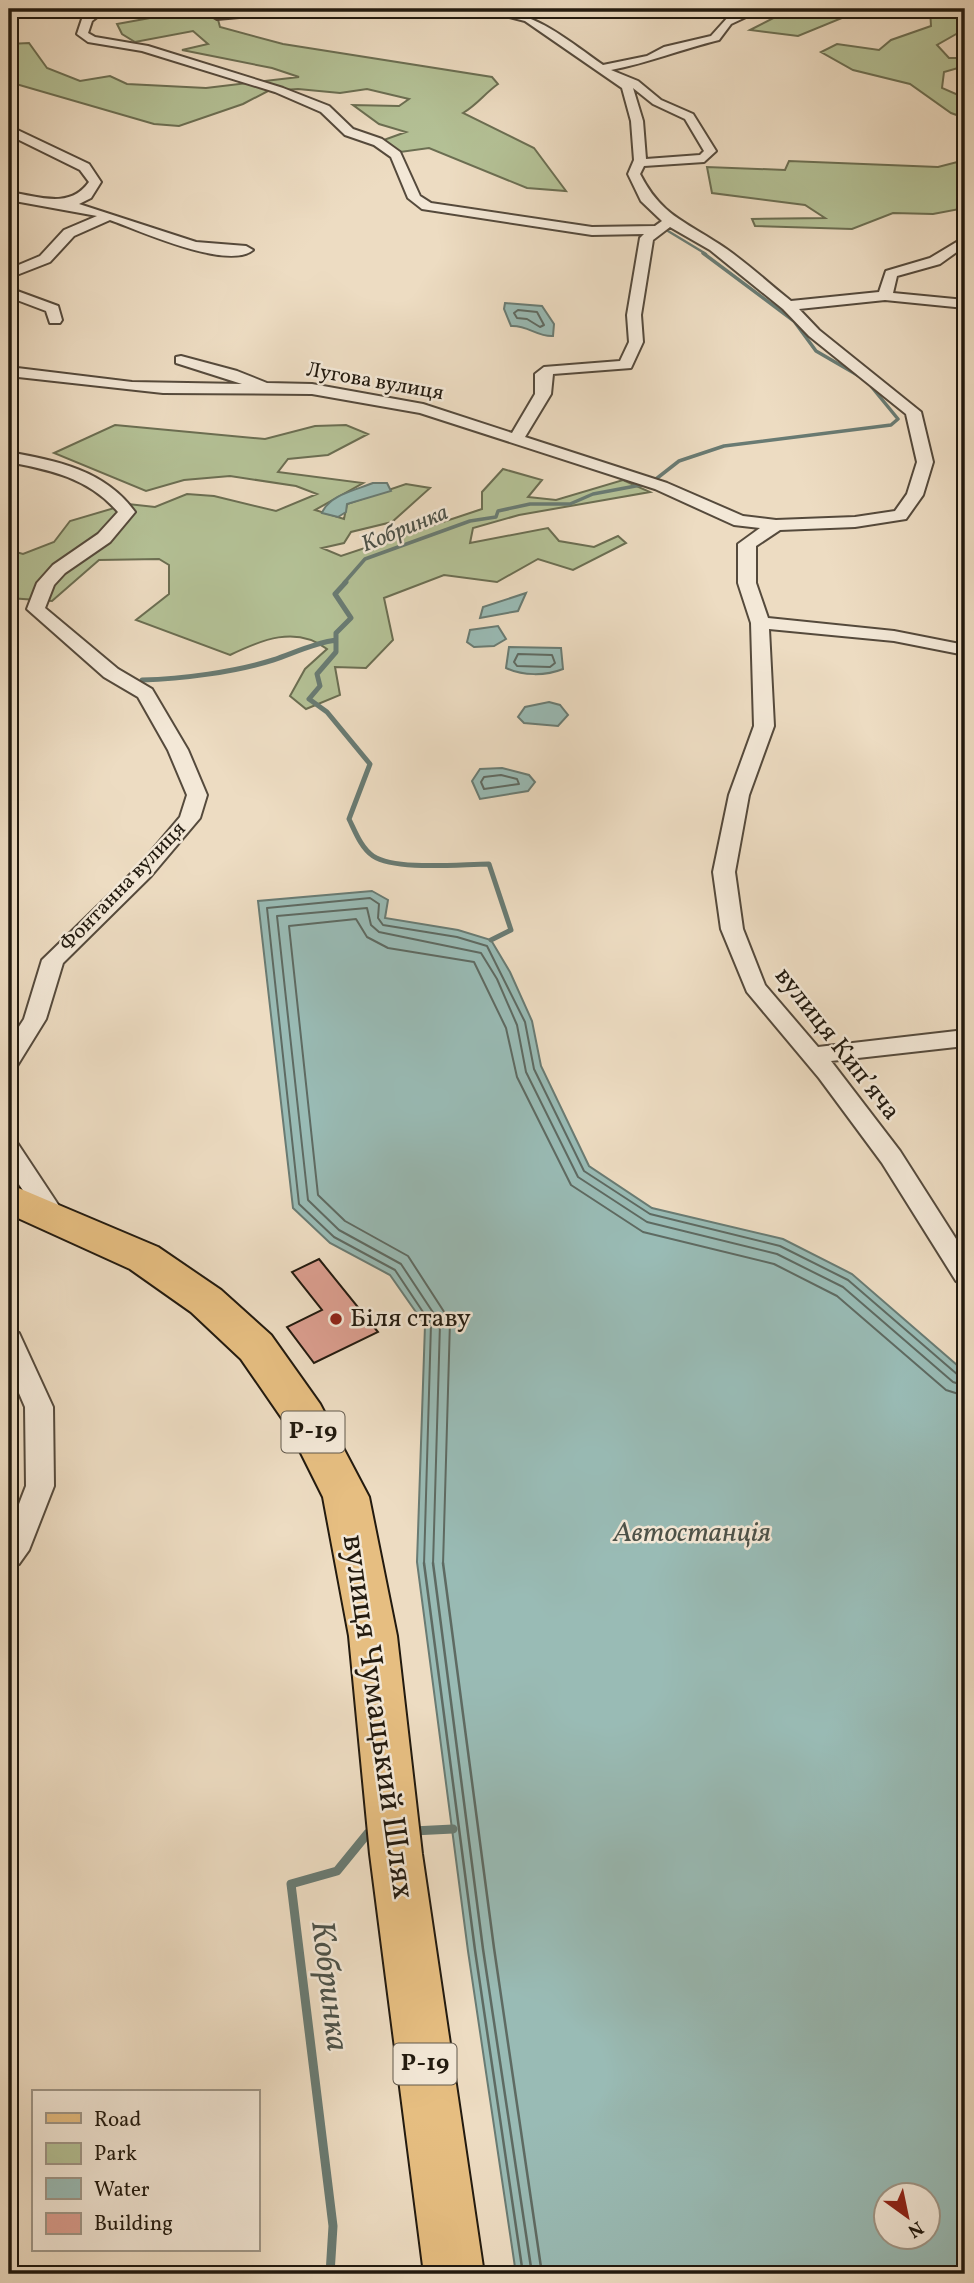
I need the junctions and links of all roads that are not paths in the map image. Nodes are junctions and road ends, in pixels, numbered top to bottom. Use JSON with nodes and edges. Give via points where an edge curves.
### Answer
{"nodes":[{"id":1,"x":82,"y":9,"type":"edge"},
{"id":2,"x":295,"y":9,"type":"edge"},
{"id":3,"x":482,"y":9,"type":"edge"},
{"id":4,"x":758,"y":9,"type":"edge"},
{"id":5,"x":217,"y":16,"type":"dead end"},
{"id":6,"x":606,"y":70,"type":"junction"},
{"id":7,"x":9,"y":130,"type":"edge"},
{"id":8,"x":638,"y":163,"type":"junction"},
{"id":9,"x":9,"y":196,"type":"edge"},
{"id":10,"x":67,"y":205,"type":"junction"},
{"id":11,"x":109,"y":216,"type":"junction"},
{"id":12,"x":670,"y":222,"type":"junction"},
{"id":13,"x":654,"y":230,"type":"junction"},
{"id":14,"x":965,"y":241,"type":"edge"},
{"id":15,"x":246,"y":250,"type":"dead end"},
{"id":16,"x":9,"y":274,"type":"edge"},
{"id":17,"x":9,"y":292,"type":"edge"},
{"id":18,"x":886,"y":296,"type":"junction"},
{"id":19,"x":965,"y":304,"type":"edge"},
{"id":20,"x":788,"y":306,"type":"junction"},
{"id":21,"x":55,"y":320,"type":"dead end"},
{"id":22,"x":181,"y":360,"type":"dead end"},
{"id":23,"x":9,"y":372,"type":"edge"},
{"id":24,"x":265,"y":388,"type":"junction"},
{"id":25,"x":516,"y":439,"type":"junction"},
{"id":26,"x":15,"y":458,"type":"edge"},
{"id":27,"x":740,"y":521,"type":"junction"},
{"id":28,"x":776,"y":526,"type":"junction"},
{"id":29,"x":747,"y":544,"type":"junction"},
{"id":30,"x":760,"y":622,"type":"junction"},
{"id":31,"x":965,"y":650,"type":"edge"},
{"id":32,"x":965,"y":1038,"type":"edge"},
{"id":33,"x":813,"y":1055,"type":"junction"},
{"id":34,"x":9,"y":1060,"type":"edge"},
{"id":35,"x":9,"y":1150,"type":"edge"},
{"id":36,"x":9,"y":1198,"type":"edge"},
{"id":37,"x":54,"y":1218,"type":"junction"},
{"id":38,"x":965,"y":1274,"type":"edge"},
{"id":39,"x":9,"y":1340,"type":"edge"},
{"id":40,"x":9,"y":1555,"type":"edge"},
{"id":41,"x":454,"y":2274,"type":"edge"}],
"edges":[{"from":1,"to":13,"type":"street","via":[[96,14],[87,19],[82,34],[92,40],[144,48],[325,109],[349,132],[378,142],[397,155],[414,198],[427,206],[592,231]]},
{"from":2,"to":5,"type":"street"},
{"from":3,"to":6,"type":"street","via":[[529,19]]},
{"from":4,"to":6,"type":"street","via":[[735,15],[715,38]]},
{"from":6,"to":8,"type":"street","via":[[627,86],[637,121]]},
{"from":6,"to":8,"type":"street","via":[[689,117],[710,150],[704,158],[691,161]]},
{"from":7,"to":10,"type":"street","via":[[85,167],[95,182],[86,195]]},
{"from":8,"to":12,"type":"street","via":[[634,174],[646,198]]},
{"from":9,"to":10,"type":"street"},
{"from":10,"to":11,"type":"street"},
{"from":11,"to":15,"type":"street","via":[[185,245]]},
{"from":11,"to":16,"type":"street","via":[[69,233],[45,259]]},
{"from":12,"to":13,"type":"street"},
{"from":12,"to":20,"type":"street","via":[[715,247]]},
{"from":13,"to":25,"type":"street","via":[[647,239],[634,315],[636,342],[626,365],[543,374],[543,394]]},
{"from":14,"to":18,"type":"street","via":[[934,263],[891,274]]},
{"from":17,"to":21,"type":"street","via":[[53,309]]},
{"from":18,"to":19,"type":"street"},
{"from":18,"to":20,"type":"street"},
{"from":20,"to":28,"type":"street","via":[[814,333],[913,412],[925,461],[915,495],[900,515]]},
{"from":22,"to":24,"type":"street","name":"Лугова вулиця"},
{"from":23,"to":24,"type":"street","name":"Лугова вулиця","via":[[120,386]]},
{"from":24,"to":25,"type":"street","name":"Лугова вулиця","via":[[312,389],[423,408]]},
{"from":25,"to":27,"type":"street","name":"Лугова вулиця","via":[[661,486]]},
{"from":26,"to":34,"type":"street","name":"Фонтанна вулиця","via":[[90,478],[114,495],[127,512],[104,538],[59,569],[46,583],[36,609],[110,673],[145,693],[178,750],[197,795],[190,818],[144,872],[53,960],[35,1019]]},
{"from":27,"to":28,"type":"street","name":"Лугова вулиця"},
{"from":27,"to":29,"type":"street","name":"вулиця Кипʼяча"},
{"from":28,"to":29,"type":"street"},
{"from":29,"to":30,"type":"street","name":"вулиця Кипʼяча","via":[[747,583]]},
{"from":30,"to":31,"type":"street","via":[[894,636]]},
{"from":30,"to":33,"type":"street","name":"вулиця Кипʼяча","via":[[764,726],[739,794],[724,872],[732,929],[755,987]]},
{"from":32,"to":33,"type":"street"},
{"from":33,"to":38,"type":"street","name":"вулиця Кипʼяча","via":[[891,1157]]},
{"from":35,"to":37,"type":"street"},
{"from":36,"to":37,"type":"main road","name":"вулиця Чумацький Шлях","number":"Р-19"},
{"from":37,"to":41,"type":"main road","name":"вулиця Чумацький Шлях","number":"Р-19","via":[[144,1258],[206,1301],[256,1348],[305,1416],[346,1497],[373,1636],[394,1834]]},
{"from":39,"to":40,"type":"street","via":[[39,1407],[40,1486]]}]}
